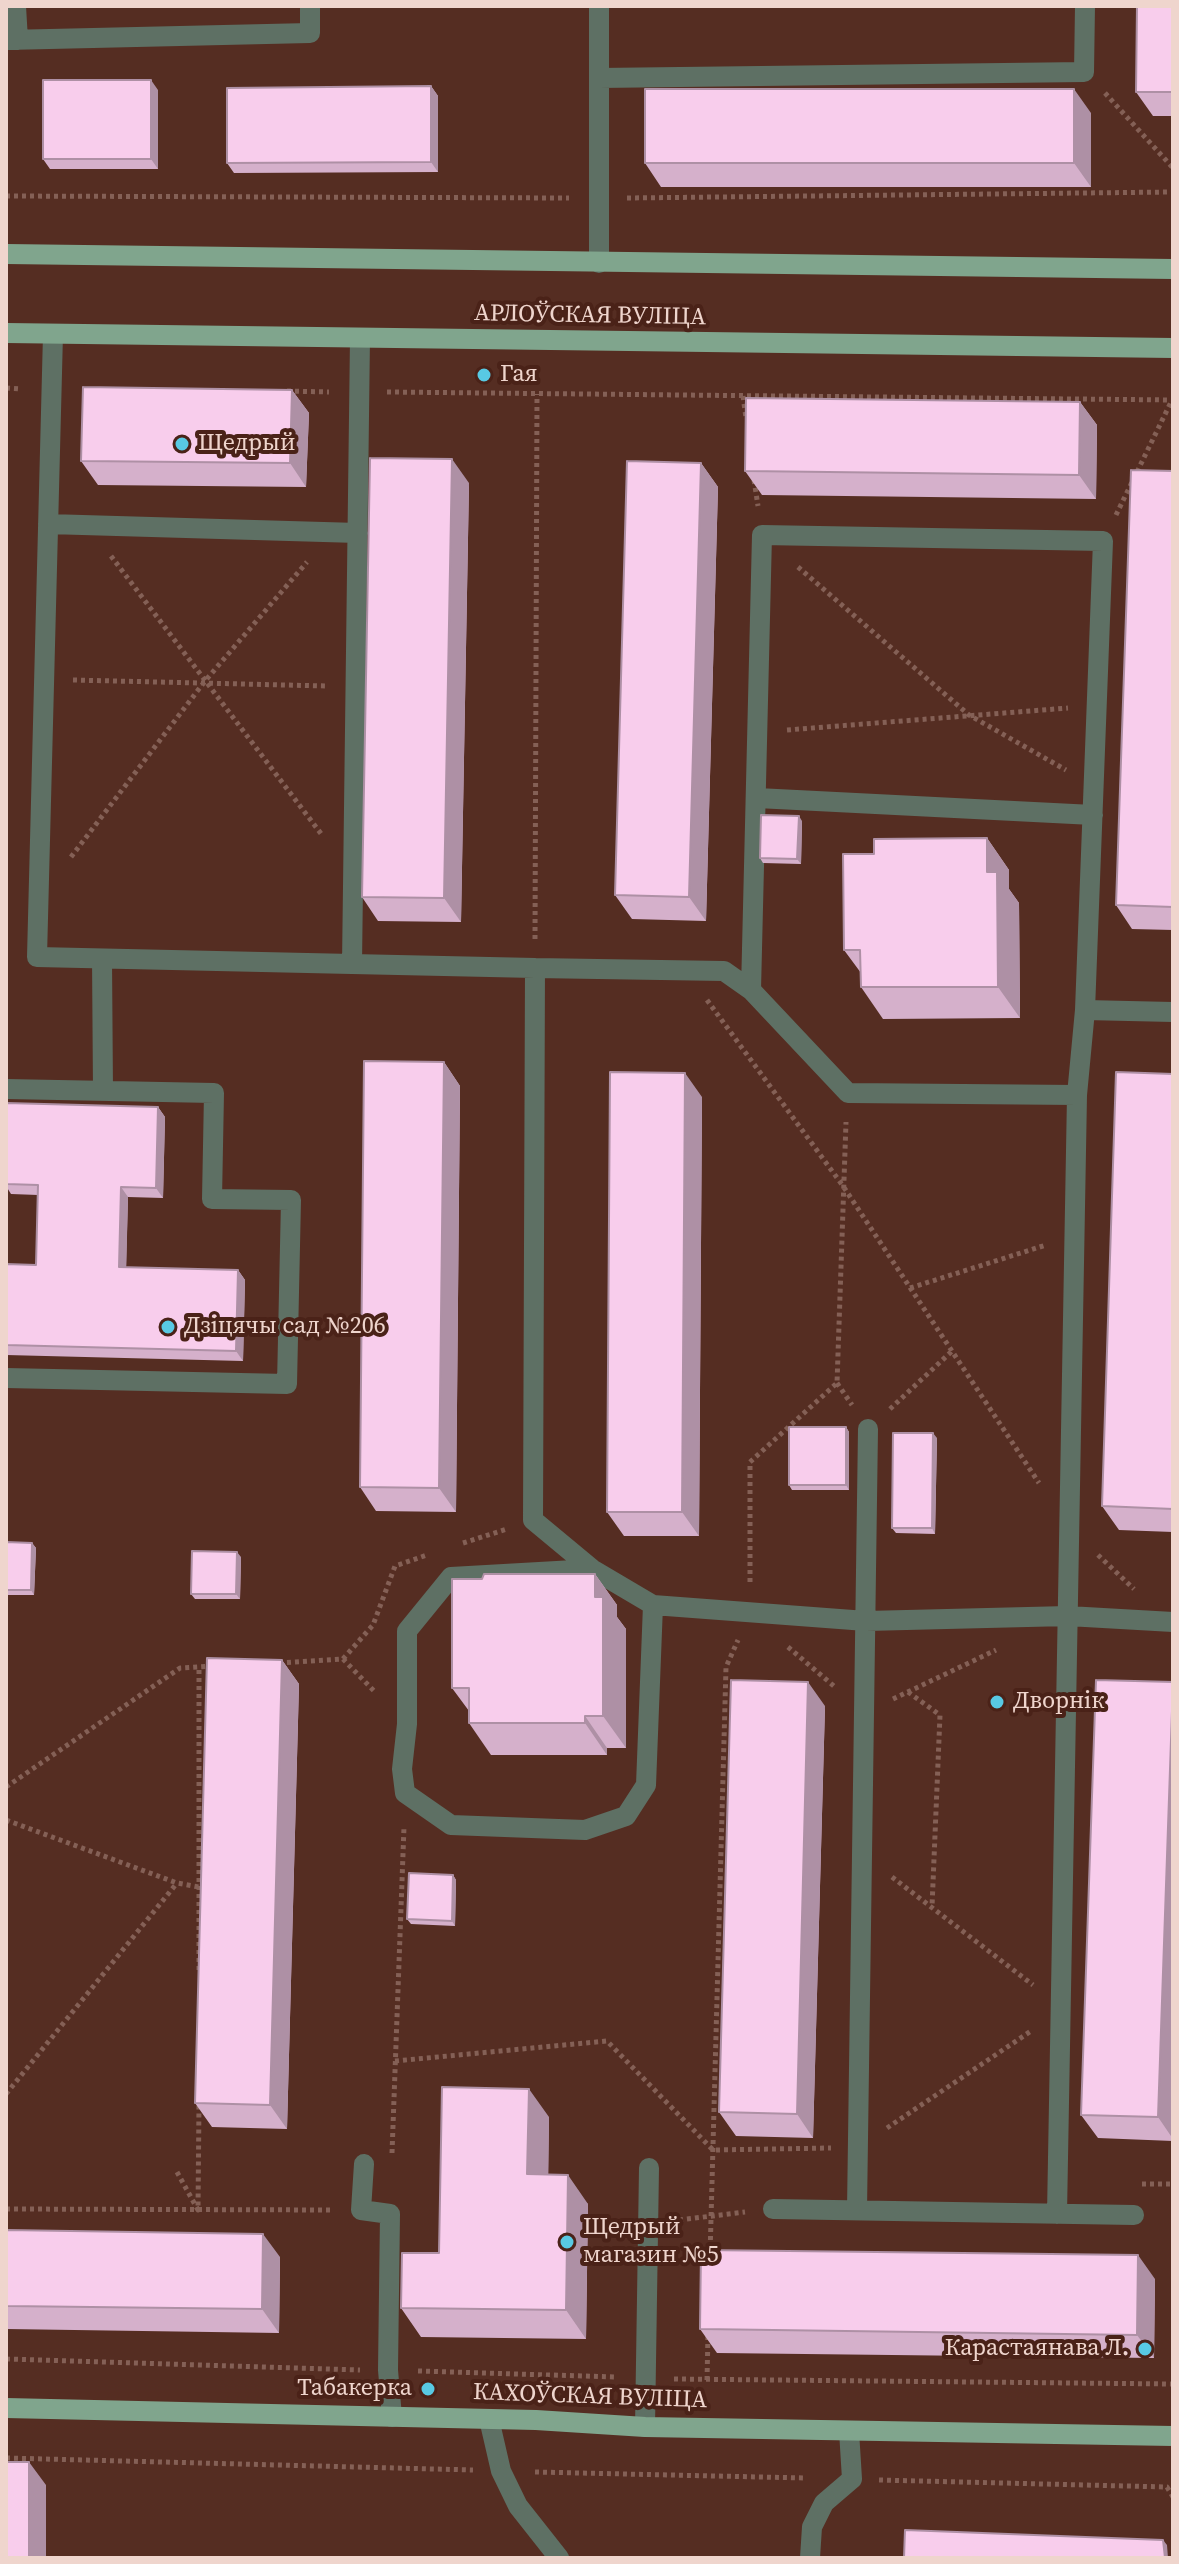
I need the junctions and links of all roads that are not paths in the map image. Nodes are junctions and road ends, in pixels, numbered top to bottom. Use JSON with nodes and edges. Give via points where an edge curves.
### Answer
{"nodes":[{"id":1,"x":16,"y":6,"type":"edge"},
{"id":2,"x":310,"y":6,"type":"edge"},
{"id":3,"x":599,"y":6,"type":"edge"},
{"id":4,"x":1085,"y":6,"type":"edge"},
{"id":5,"x":12,"y":40,"type":"edge"},
{"id":6,"x":599,"y":78,"type":"junction"},
{"id":7,"x":6,"y":254,"type":"edge"},
{"id":8,"x":599,"y":263,"type":"junction"},
{"id":9,"x":1173,"y":269,"type":"edge"},
{"id":10,"x":6,"y":333,"type":"edge"},
{"id":11,"x":53,"y":334,"type":"junction"},
{"id":12,"x":360,"y":338,"type":"junction"},
{"id":13,"x":1173,"y":348,"type":"edge"},
{"id":14,"x":48,"y":524,"type":"junction"},
{"id":15,"x":358,"y":533,"type":"junction"},
{"id":16,"x":757,"y":798,"type":"junction"},
{"id":17,"x":1093,"y":815,"type":"junction"},
{"id":18,"x":102,"y":959,"type":"junction"},
{"id":19,"x":352,"y":964,"type":"junction"},
{"id":20,"x":535,"y":968,"type":"junction"},
{"id":21,"x":751,"y":990,"type":"junction"},
{"id":22,"x":1085,"y":1010,"type":"junction"},
{"id":23,"x":1173,"y":1012,"type":"edge"},
{"id":24,"x":6,"y":1089,"type":"edge"},
{"id":25,"x":103,"y":1091,"type":"junction"},
{"id":26,"x":1077,"y":1095,"type":"junction"},
{"id":27,"x":6,"y":1378,"type":"edge"},
{"id":28,"x":868,"y":1429,"type":"road end"},
{"id":29,"x":592,"y":1569,"type":"junction"},
{"id":30,"x":653,"y":1605,"type":"junction"},
{"id":31,"x":1068,"y":1616,"type":"junction"},
{"id":32,"x":866,"y":1621,"type":"junction"},
{"id":33,"x":1171,"y":1621,"type":"edge"},
{"id":34,"x":364,"y":2164,"type":"dead end"},
{"id":35,"x":649,"y":2168,"type":"dead end"},
{"id":36,"x":773,"y":2209,"type":"road end"},
{"id":37,"x":857,"y":2210,"type":"junction"},
{"id":38,"x":1057,"y":2214,"type":"junction"},
{"id":39,"x":1134,"y":2215,"type":"dead end"},
{"id":40,"x":6,"y":2408,"type":"edge"},
{"id":41,"x":392,"y":2417,"type":"junction"},
{"id":42,"x":489,"y":2419,"type":"junction"},
{"id":43,"x":645,"y":2427,"type":"junction"},
{"id":44,"x":849,"y":2431,"type":"junction"},
{"id":45,"x":1173,"y":2436,"type":"edge"},
{"id":46,"x":559,"y":2558,"type":"edge"},
{"id":47,"x":810,"y":2558,"type":"edge"}],
"edges":[{"from":1,"to":5,"type":"lane"},
{"from":2,"to":5,"type":"lane","via":[[310,33]]},
{"from":3,"to":6,"type":"lane"},
{"from":4,"to":6,"type":"lane","via":[[1084,72]]},
{"from":6,"to":8,"type":"lane"},
{"from":7,"to":8,"type":"main road"},
{"from":8,"to":9,"type":"main road"},
{"from":10,"to":11,"type":"main road","name":"АРЛОЎСКАЯ ВУЛІЦА"},
{"from":11,"to":12,"type":"main road","name":"АРЛОЎСКАЯ ВУЛІЦА"},
{"from":11,"to":14,"type":"lane"},
{"from":12,"to":13,"type":"main road","name":"АРЛОЎСКАЯ ВУЛІЦА"},
{"from":12,"to":15,"type":"lane"},
{"from":14,"to":15,"type":"lane"},
{"from":14,"to":18,"type":"lane","via":[[37,957]]},
{"from":15,"to":19,"type":"lane"},
{"from":16,"to":17,"type":"lane"},
{"from":16,"to":17,"type":"lane","via":[[762,535],[1103,541]]},
{"from":16,"to":21,"type":"lane"},
{"from":17,"to":22,"type":"lane"},
{"from":18,"to":19,"type":"lane"},
{"from":18,"to":25,"type":"lane"},
{"from":19,"to":20,"type":"lane"},
{"from":20,"to":21,"type":"lane","via":[[724,971]]},
{"from":20,"to":29,"type":"lane","via":[[533,1520]]},
{"from":21,"to":26,"type":"lane","via":[[848,1093]]},
{"from":22,"to":23,"type":"lane"},
{"from":22,"to":26,"type":"lane"},
{"from":24,"to":25,"type":"lane"},
{"from":25,"to":27,"type":"lane","via":[[214,1093],[212,1199],[291,1200],[287,1384]]},
{"from":26,"to":31,"type":"lane"},
{"from":28,"to":32,"type":"lane"},
{"from":29,"to":30,"type":"lane"},
{"from":29,"to":30,"type":"lane","via":[[451,1577],[407,1631],[405,1793],[451,1825],[585,1830],[626,1816],[646,1785]]},
{"from":30,"to":32,"type":"lane"},
{"from":31,"to":32,"type":"lane"},
{"from":31,"to":33,"type":"lane"},
{"from":31,"to":38,"type":"lane"},
{"from":32,"to":37,"type":"lane"},
{"from":34,"to":41,"type":"lane","via":[[361,2210],[390,2214]]},
{"from":35,"to":43,"type":"lane"},
{"from":36,"to":37,"type":"lane"},
{"from":37,"to":38,"type":"lane"},
{"from":38,"to":39,"type":"lane"},
{"from":40,"to":41,"type":"main road","name":"КАХОЎСКАЯ ВУЛІЦА"},
{"from":41,"to":42,"type":"main road","name":"КАХОЎСКАЯ ВУЛІЦА"},
{"from":42,"to":43,"type":"main road","name":"КАХОЎСКАЯ ВУЛІЦА"},
{"from":42,"to":46,"type":"lane","via":[[501,2471],[518,2506]]},
{"from":43,"to":44,"type":"main road","name":"КАХОЎСКАЯ ВУЛІЦА"},
{"from":44,"to":45,"type":"main road","name":"КАХОЎСКАЯ ВУЛІЦА"},
{"from":44,"to":47,"type":"lane","via":[[852,2479],[824,2503],[812,2527]]}]}
